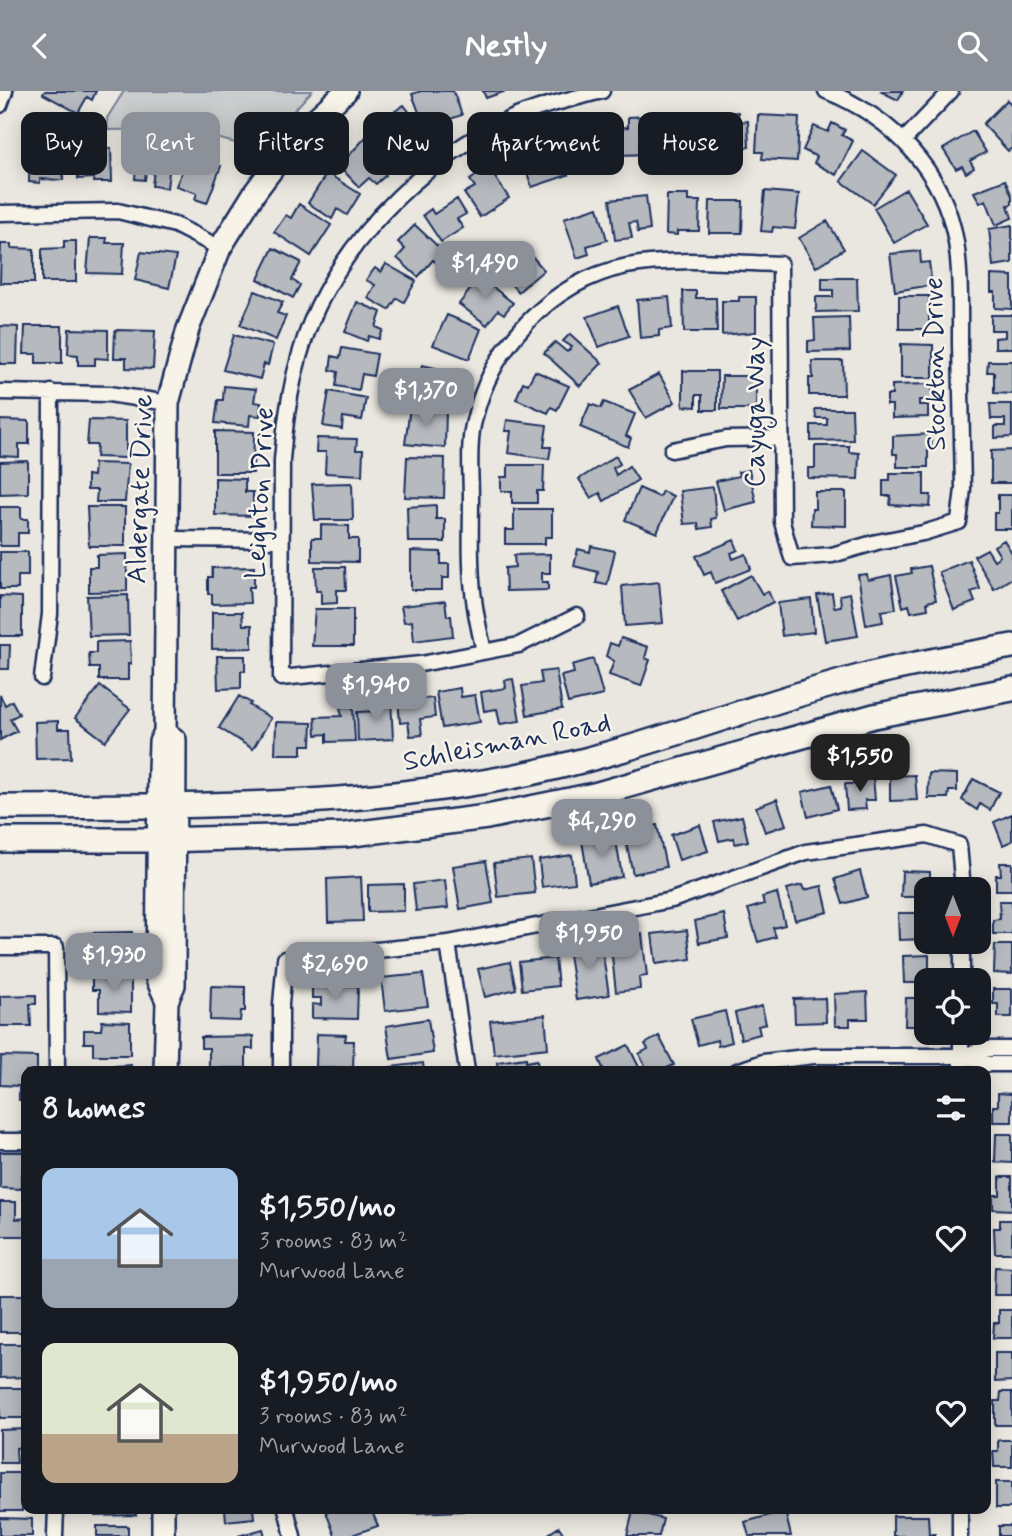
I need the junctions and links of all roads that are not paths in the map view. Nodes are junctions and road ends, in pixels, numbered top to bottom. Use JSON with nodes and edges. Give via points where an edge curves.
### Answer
{"nodes":[{"id":1,"x":5,"y":91,"type":"edge"},
{"id":2,"x":346,"y":91,"type":"edge"},
{"id":3,"x":602,"y":91,"type":"edge"},
{"id":4,"x":827,"y":91,"type":"edge"},
{"id":5,"x":951,"y":91,"type":"edge"},
{"id":6,"x":0,"y":105,"type":"edge"},
{"id":7,"x":904,"y":140,"type":"junction"},
{"id":8,"x":0,"y":213,"type":"edge"},
{"id":9,"x":220,"y":248,"type":"junction"},
{"id":10,"x":51,"y":392,"type":"junction"},
{"id":11,"x":0,"y":393,"type":"edge"},
{"id":12,"x":168,"y":403,"type":"junction"},
{"id":13,"x":780,"y":438,"type":"junction"},
{"id":14,"x":672,"y":450,"type":"dead end"},
{"id":15,"x":165,"y":539,"type":"junction"},
{"id":16,"x":281,"y":540,"type":"junction"},
{"id":17,"x":792,"y":558,"type":"joint"},
{"id":18,"x":577,"y":616,"type":"dead end"},
{"id":19,"x":1012,"y":646,"type":"edge"},
{"id":20,"x":484,"y":651,"type":"junction"},
{"id":21,"x":43,"y":678,"type":"dead end"},
{"id":22,"x":1012,"y":689,"type":"edge"},
{"id":23,"x":167,"y":806,"type":"junction"},
{"id":24,"x":0,"y":807,"type":"edge"},
{"id":25,"x":0,"y":840,"type":"edge"},
{"id":26,"x":167,"y":840,"type":"junction"},
{"id":27,"x":962,"y":877,"type":"edge"},
{"id":28,"x":448,"y":943,"type":"junction"},
{"id":29,"x":0,"y":947,"type":"edge"},
{"id":30,"x":961,"y":1045,"type":"edge"},
{"id":31,"x":1012,"y":1049,"type":"edge"},
{"id":32,"x":961,"y":1056,"type":"junction"},
{"id":33,"x":1012,"y":1064,"type":"edge"},
{"id":34,"x":57,"y":1066,"type":"edge"},
{"id":35,"x":165,"y":1066,"type":"edge"},
{"id":36,"x":281,"y":1066,"type":"edge"},
{"id":37,"x":466,"y":1066,"type":"edge"},
{"id":38,"x":751,"y":1066,"type":"edge"},
{"id":39,"x":961,"y":1066,"type":"edge"},
{"id":40,"x":0,"y":1141,"type":"edge"},
{"id":41,"x":21,"y":1141,"type":"edge"},
{"id":42,"x":55,"y":1514,"type":"edge"},
{"id":43,"x":163,"y":1514,"type":"edge"},
{"id":44,"x":287,"y":1514,"type":"edge"},
{"id":45,"x":960,"y":1514,"type":"edge"},
{"id":46,"x":55,"y":1536,"type":"edge"},
{"id":47,"x":163,"y":1536,"type":"edge"},
{"id":48,"x":293,"y":1536,"type":"edge"},
{"id":49,"x":960,"y":1536,"type":"edge"}],
"edges":[{"from":1,"to":6,"type":"street"},
{"from":2,"to":9,"type":"street","name":"Aldergate Drive","via":[[284,153]]},
{"from":3,"to":16,"type":"street","name":"Leighton Drive","via":[[511,119],[474,139],[402,194],[341,266],[318,306],[292,382],[282,460]]},
{"from":4,"to":7,"type":"street","name":"Stockton Drive","via":[[860,107]]},
{"from":5,"to":7,"type":"street"},
{"from":7,"to":17,"type":"street","name":"Stockton Drive","via":[[938,186],[956,242],[963,489],[959,523],[832,555]]},
{"from":8,"to":9,"type":"street","via":[[118,211],[175,225]]},
{"from":9,"to":12,"type":"street","name":"Aldergate Drive","via":[[188,329]]},
{"from":10,"to":11,"type":"street"},
{"from":10,"to":12,"type":"street"},
{"from":10,"to":21,"type":"street","via":[[50,614]]},
{"from":12,"to":15,"type":"street","name":"Aldergate Drive"},
{"from":13,"to":14,"type":"street","via":[[726,439]]},
{"from":13,"to":17,"type":"street","name":"Cayuga Way","via":[[782,523]]},
{"from":13,"to":20,"type":"street","name":"Cayuga Way","via":[[780,264],[651,262],[624,267],[593,277],[539,310],[499,359],[473,426],[472,575]]},
{"from":15,"to":16,"type":"street"},
{"from":15,"to":23,"type":"street","name":"Aldergate Drive","via":[[165,732],[175,740]]},
{"from":16,"to":20,"type":"street","name":"Leighton Drive","via":[[281,678],[421,664]]},
{"from":18,"to":20,"type":"street","via":[[519,645]]},
{"from":19,"to":23,"type":"main road","name":"Schleisman Road","via":[[867,675],[649,744],[513,777],[328,801]]},
{"from":22,"to":26,"type":"main road","via":[[850,722],[620,788],[487,817],[345,835]]},
{"from":23,"to":24,"type":"main road","name":"Schleisman Road"},
{"from":23,"to":26,"type":"street","name":"Aldergate Drive"},
{"from":25,"to":26,"type":"main road"},
{"from":26,"to":35,"type":"street","name":"Aldergate Drive","via":[[174,985],[167,1001]]},
{"from":27,"to":28,"type":"street","via":[[958,845],[927,835],[806,852],[672,900]]},
{"from":28,"to":36,"type":"street","via":[[285,960]]},
{"from":28,"to":37,"type":"street"},
{"from":29,"to":34,"type":"street","via":[[56,947]]},
{"from":30,"to":32,"type":"street"},
{"from":31,"to":32,"type":"street","via":[[986,1049]]},
{"from":32,"to":33,"type":"street","via":[[988,1064]]},
{"from":32,"to":38,"type":"street","via":[[814,1056]]},
{"from":32,"to":39,"type":"street"},
{"from":40,"to":41,"type":"street"},
{"from":42,"to":46,"type":"street"},
{"from":43,"to":47,"type":"street"},
{"from":44,"to":48,"type":"street"},
{"from":45,"to":49,"type":"street"}]}
